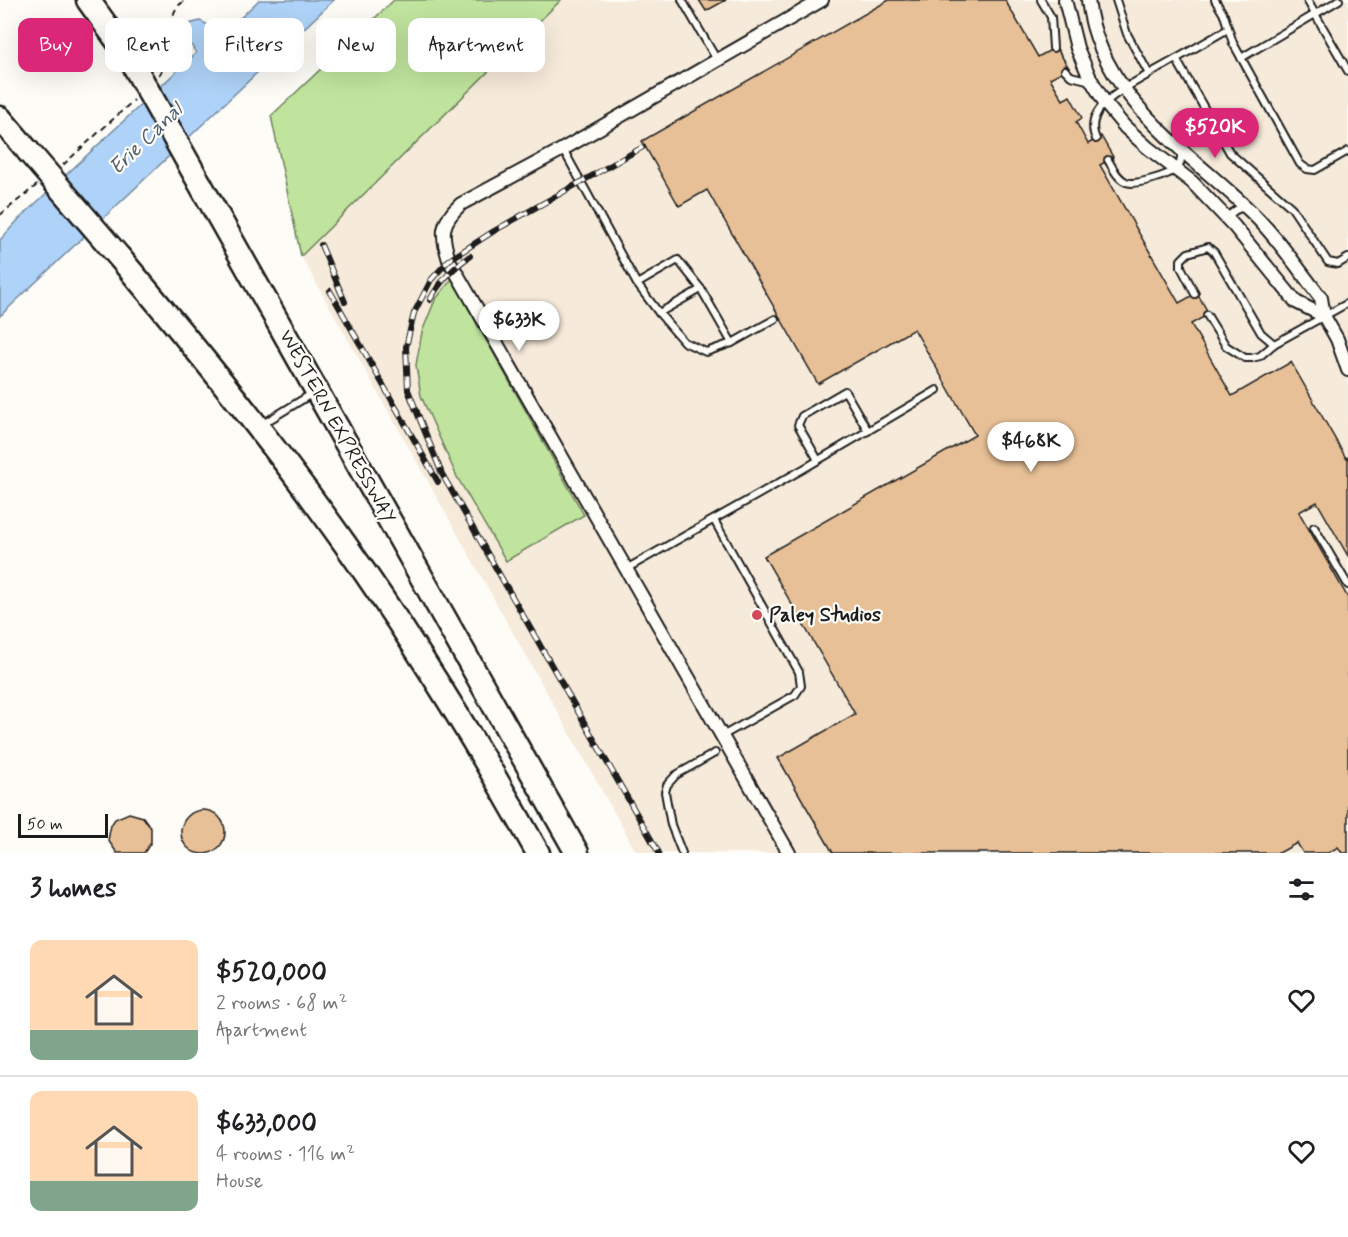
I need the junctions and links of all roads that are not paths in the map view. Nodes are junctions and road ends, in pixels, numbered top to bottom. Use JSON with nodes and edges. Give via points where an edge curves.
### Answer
{"nodes":[{"id":1,"x":88,"y":0,"type":"edge"},
{"id":2,"x":99,"y":0,"type":"edge"},
{"id":3,"x":682,"y":0,"type":"edge"},
{"id":4,"x":822,"y":0,"type":"edge"},
{"id":5,"x":1041,"y":0,"type":"edge"},
{"id":6,"x":1065,"y":0,"type":"edge"},
{"id":7,"x":1088,"y":0,"type":"edge"},
{"id":8,"x":1116,"y":0,"type":"edge"},
{"id":9,"x":1215,"y":0,"type":"edge"},
{"id":10,"x":1307,"y":0,"type":"edge"},
{"id":11,"x":1339,"y":0,"type":"edge"},
{"id":12,"x":1315,"y":14,"type":"junction"},
{"id":13,"x":108,"y":18,"type":"edge"},
{"id":14,"x":105,"y":24,"type":"edge"},
{"id":15,"x":1228,"y":29,"type":"junction"},
{"id":16,"x":1053,"y":48,"type":"dead end"},
{"id":17,"x":1241,"y":58,"type":"junction"},
{"id":18,"x":1176,"y":59,"type":"junction"},
{"id":19,"x":717,"y":60,"type":"junction"},
{"id":20,"x":1065,"y":70,"type":"dead end"},
{"id":21,"x":1348,"y":71,"type":"edge"},
{"id":22,"x":137,"y":72,"type":"edge"},
{"id":23,"x":1149,"y":74,"type":"junction"},
{"id":24,"x":1092,"y":81,"type":"junction"},
{"id":25,"x":1123,"y":90,"type":"junction"},
{"id":26,"x":1105,"y":104,"type":"junction"},
{"id":27,"x":0,"y":118,"type":"edge"},
{"id":28,"x":0,"y":123,"type":"edge"},
{"id":29,"x":1096,"y":139,"type":"dead end"},
{"id":30,"x":563,"y":149,"type":"junction"},
{"id":31,"x":1182,"y":150,"type":"junction"},
{"id":32,"x":28,"y":151,"type":"junction"},
{"id":33,"x":1348,"y":152,"type":"edge"},
{"id":34,"x":1108,"y":160,"type":"dead end"},
{"id":35,"x":1176,"y":169,"type":"junction"},
{"id":36,"x":1248,"y":209,"type":"junction"},
{"id":37,"x":1227,"y":219,"type":"junction"},
{"id":38,"x":1348,"y":258,"type":"edge"},
{"id":39,"x":637,"y":284,"type":"junction"},
{"id":40,"x":701,"y":289,"type":"junction"},
{"id":41,"x":1195,"y":294,"type":"dead end"},
{"id":42,"x":1348,"y":303,"type":"edge"},
{"id":43,"x":658,"y":313,"type":"junction"},
{"id":44,"x":1207,"y":315,"type":"dead end"},
{"id":45,"x":1324,"y":316,"type":"junction"},
{"id":46,"x":775,"y":319,"type":"dead end"},
{"id":47,"x":732,"y":343,"type":"junction"},
{"id":48,"x":1274,"y":344,"type":"junction"},
{"id":49,"x":1348,"y":370,"type":"edge"},
{"id":50,"x":937,"y":390,"type":"dead end"},
{"id":51,"x":316,"y":391,"type":"junction"},
{"id":52,"x":258,"y":427,"type":"junction"},
{"id":53,"x":868,"y":431,"type":"junction"},
{"id":54,"x":818,"y":460,"type":"junction"},
{"id":55,"x":714,"y":520,"type":"junction"},
{"id":56,"x":1314,"y":527,"type":"dead end"},
{"id":57,"x":626,"y":569,"type":"junction"},
{"id":58,"x":1348,"y":585,"type":"edge"},
{"id":59,"x":722,"y":736,"type":"junction"},
{"id":60,"x":715,"y":753,"type":"dead end"},
{"id":61,"x":538,"y":853,"type":"edge"},
{"id":62,"x":577,"y":853,"type":"edge"},
{"id":63,"x":682,"y":853,"type":"edge"},
{"id":64,"x":789,"y":853,"type":"edge"}],
"edges":[{"from":1,"to":14,"type":"highway"},
{"from":2,"to":13,"type":"highway","name":"WESTERN EXPRESSWAY"},
{"from":3,"to":19,"type":"lane"},
{"from":4,"to":19,"type":"street"},
{"from":5,"to":16,"type":"lane","via":[[1051,18]]},
{"from":6,"to":24,"type":"street","via":[[1077,48]]},
{"from":7,"to":25,"type":"street","via":[[1103,53]]},
{"from":8,"to":23,"type":"lane","via":[[1127,34]]},
{"from":9,"to":15,"type":"lane"},
{"from":10,"to":12,"type":"lane"},
{"from":11,"to":12,"type":"lane"},
{"from":12,"to":17,"type":"lane"},
{"from":12,"to":21,"type":"lane"},
{"from":15,"to":17,"type":"lane"},
{"from":15,"to":18,"type":"lane"},
{"from":17,"to":33,"type":"lane","via":[[1300,164],[1315,171]]},
{"from":18,"to":23,"type":"lane"},
{"from":18,"to":38,"type":"lane","via":[[1230,153],[1292,208],[1328,262],[1338,264]]},
{"from":19,"to":30,"type":"street"},
{"from":20,"to":24,"type":"lane","via":[[1071,76]]},
{"from":22,"to":51,"type":"highway","name":"WESTERN EXPRESSWAY","bridge":true},
{"from":23,"to":25,"type":"lane"},
{"from":24,"to":26,"type":"street"},
{"from":25,"to":26,"type":"lane"},
{"from":25,"to":31,"type":"street"},
{"from":26,"to":29,"type":"lane","via":[[1093,124]]},
{"from":26,"to":35,"type":"street","via":[[1125,127]]},
{"from":27,"to":32,"type":"highway"},
{"from":28,"to":32,"type":"highway"},
{"from":30,"to":39,"type":"lane"},
{"from":30,"to":57,"type":"street","via":[[460,204],[448,215],[442,229],[449,260]]},
{"from":31,"to":35,"type":"lane"},
{"from":31,"to":36,"type":"street"},
{"from":32,"to":52,"type":"highway","bridge":true},
{"from":34,"to":35,"type":"lane","via":[[1117,175],[1132,184]]},
{"from":35,"to":37,"type":"street"},
{"from":36,"to":37,"type":"lane","via":[[1238,208]]},
{"from":36,"to":45,"type":"street","via":[[1321,298]]},
{"from":37,"to":45,"type":"street","via":[[1296,302]]},
{"from":39,"to":40,"type":"lane","via":[[678,260]]},
{"from":39,"to":43,"type":"lane"},
{"from":40,"to":43,"type":"lane"},
{"from":40,"to":47,"type":"lane"},
{"from":41,"to":48,"type":"lane","via":[[1180,260],[1208,247],[1261,333]]},
{"from":42,"to":45,"type":"lane"},
{"from":43,"to":47,"type":"lane","via":[[684,342],[706,352]]},
{"from":44,"to":48,"type":"lane","via":[[1226,346],[1245,358],[1260,356]]},
{"from":45,"to":48,"type":"lane"},
{"from":45,"to":49,"type":"street"},
{"from":46,"to":47,"type":"lane"},
{"from":50,"to":53,"type":"lane"},
{"from":51,"to":52,"type":"lane"},
{"from":51,"to":62,"type":"highway","name":"WESTERN EXPRESSWAY"},
{"from":52,"to":61,"type":"highway","via":[[345,544],[418,652]]},
{"from":53,"to":54,"type":"lane"},
{"from":53,"to":54,"type":"lane","via":[[845,391],[802,416],[798,425]]},
{"from":54,"to":55,"type":"lane"},
{"from":55,"to":57,"type":"lane"},
{"from":55,"to":59,"type":"lane","via":[[800,672],[801,686],[795,695]]},
{"from":56,"to":58,"type":"lane"},
{"from":57,"to":59,"type":"street"},
{"from":59,"to":64,"type":"street"},
{"from":60,"to":63,"type":"lane","via":[[676,775],[667,785],[671,825]]}]}
